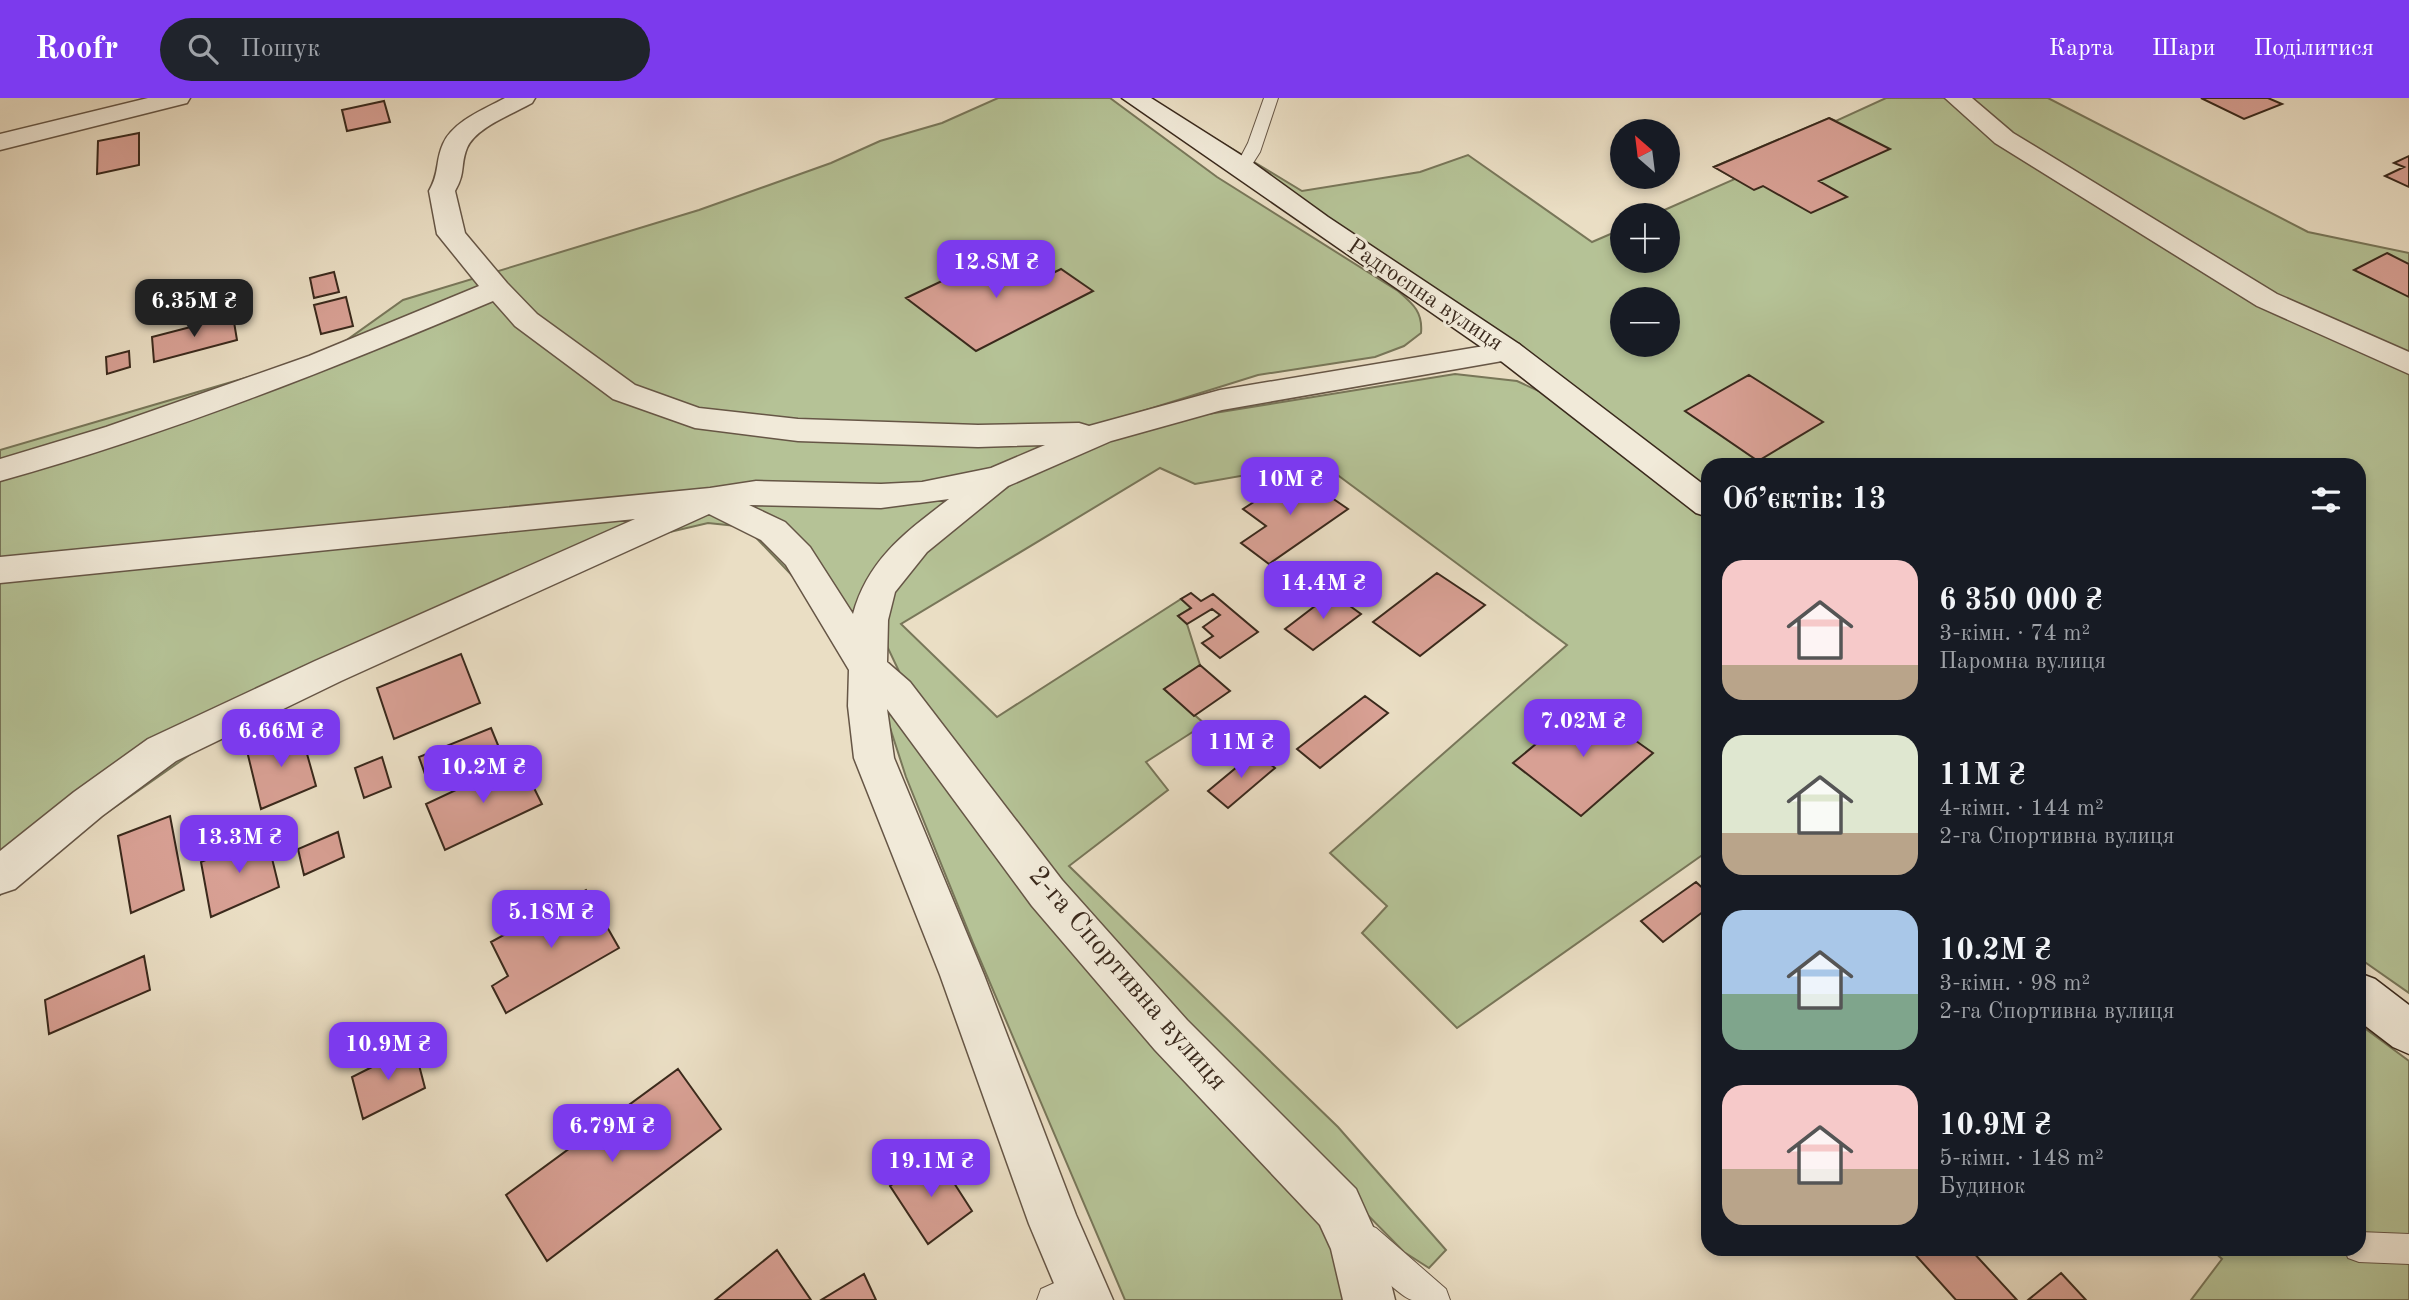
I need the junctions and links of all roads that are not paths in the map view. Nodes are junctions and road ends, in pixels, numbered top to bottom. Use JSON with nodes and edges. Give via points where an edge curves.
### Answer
{"nodes":[{"id":1,"x":178,"y":98,"type":"edge"},
{"id":2,"x":523,"y":98,"type":"edge"},
{"id":3,"x":1134,"y":98,"type":"edge"},
{"id":4,"x":1271,"y":98,"type":"edge"},
{"id":5,"x":1957,"y":98,"type":"edge"},
{"id":6,"x":0,"y":142,"type":"edge"},
{"id":7,"x":1243,"y":168,"type":"junction"},
{"id":8,"x":498,"y":289,"type":"junction"},
{"id":9,"x":1508,"y":351,"type":"junction"},
{"id":10,"x":2409,"y":364,"type":"edge"},
{"id":11,"x":1101,"y":433,"type":"junction"},
{"id":12,"x":0,"y":470,"type":"edge"},
{"id":13,"x":999,"y":478,"type":"junction"},
{"id":14,"x":710,"y":500,"type":"junction"},
{"id":15,"x":1701,"y":500,"type":"edge"},
{"id":16,"x":0,"y":570,"type":"edge"},
{"id":17,"x":866,"y":665,"type":"junction"},
{"id":18,"x":0,"y":876,"type":"edge"},
{"id":19,"x":2366,"y":999,"type":"edge"},
{"id":20,"x":2409,"y":1031,"type":"edge"},
{"id":21,"x":1338,"y":1207,"type":"junction"},
{"id":22,"x":2366,"y":1247,"type":"edge"},
{"id":23,"x":2409,"y":1249,"type":"edge"},
{"id":24,"x":1073,"y":1295,"type":"edge"},
{"id":25,"x":1369,"y":1300,"type":"edge"},
{"id":26,"x":1435,"y":1300,"type":"edge"}],
"edges":[{"from":1,"to":6,"type":"street"},
{"from":2,"to":8,"type":"street","via":[[472,127],[456,143],[452,174],[442,191],[451,234]]},
{"from":3,"to":7,"type":"street","name":"Радгоспна вулиця"},
{"from":4,"to":7,"type":"lane","via":[[1255,150]]},
{"from":5,"to":10,"type":"street","via":[[2004,138],[2267,300]]},
{"from":7,"to":9,"type":"street","name":"Радгоспна вулиця"},
{"from":8,"to":11,"type":"street","via":[[526,320],[624,392],[695,418],[811,430],[978,436]]},
{"from":8,"to":12,"type":"street","via":[[320,363]]},
{"from":9,"to":11,"type":"street","via":[[1220,400]]},
{"from":9,"to":15,"type":"street","name":"Радгоспна вулиця"},
{"from":11,"to":13,"type":"street"},
{"from":13,"to":14,"type":"street","via":[[895,495],[756,492]]},
{"from":13,"to":17,"type":"street","via":[[915,543],[894,565],[878,588]]},
{"from":14,"to":16,"type":"street"},
{"from":14,"to":17,"type":"street","name":"2-га Спортивна вулиця","via":[[773,531],[798,556]]},
{"from":14,"to":18,"type":"street","via":[[162,750]]},
{"from":17,"to":21,"type":"street","name":"2-га Спортивна вулиця","via":[[896,693],[1056,903],[1171,1035]]},
{"from":17,"to":24,"type":"street","via":[[874,758],[962,975],[1054,1224]]},
{"from":19,"to":20,"type":"street"},
{"from":21,"to":25,"type":"street","name":"2-га Спортивна вулиця","via":[[1356,1247]]},
{"from":21,"to":26,"type":"lane","via":[[1378,1253]]},
{"from":22,"to":23,"type":"lane"}]}
